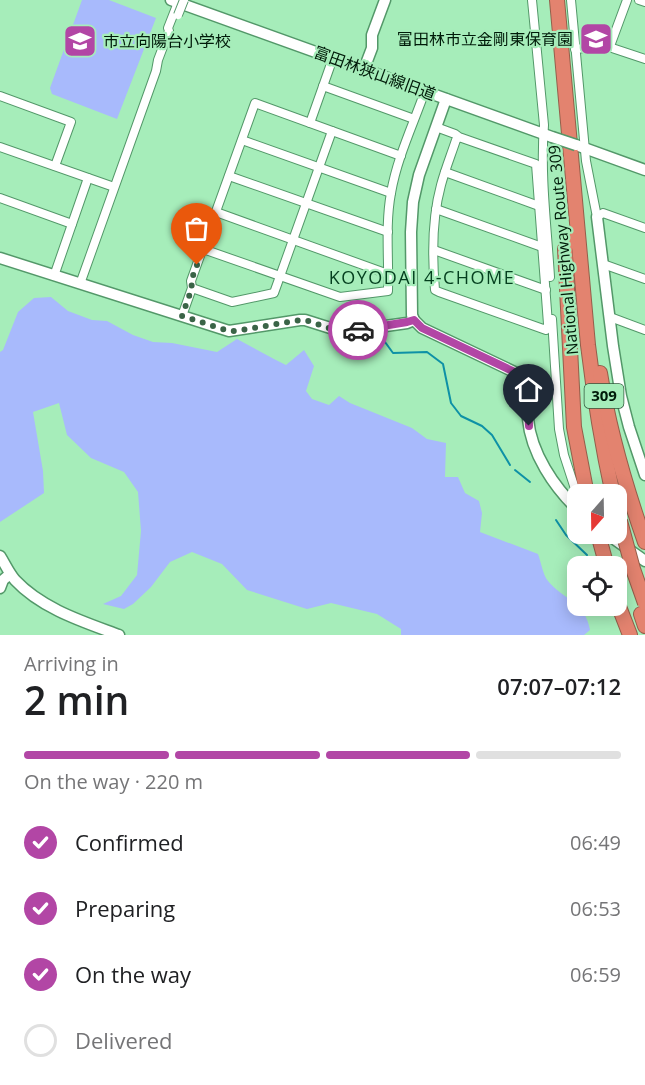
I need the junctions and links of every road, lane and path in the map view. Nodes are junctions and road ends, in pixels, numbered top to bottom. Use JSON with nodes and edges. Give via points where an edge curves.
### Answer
{"nodes":[{"id":1,"x":385,"y":0,"type":"edge"},
{"id":2,"x":532,"y":0,"type":"edge"},
{"id":3,"x":548,"y":0,"type":"edge"},
{"id":4,"x":556,"y":0,"type":"edge"},
{"id":5,"x":571,"y":0,"type":"edge"},
{"id":6,"x":627,"y":0,"type":"edge"},
{"id":7,"x":639,"y":0,"type":"edge"},
{"id":8,"x":178,"y":1,"type":"edge"},
{"id":9,"x":645,"y":2,"type":"edge"},
{"id":10,"x":610,"y":46,"type":"junction"},
{"id":11,"x":575,"y":49,"type":"junction"},
{"id":12,"x":333,"y":58,"type":"junction"},
{"id":13,"x":645,"y":59,"type":"edge"},
{"id":14,"x":364,"y":69,"type":"junction"},
{"id":15,"x":156,"y":71,"type":"junction"},
{"id":16,"x":323,"y":86,"type":"junction"},
{"id":17,"x":425,"y":91,"type":"junction"},
{"id":18,"x":0,"y":96,"type":"edge"},
{"id":19,"x":446,"y":99,"type":"junction"},
{"id":20,"x":414,"y":119,"type":"junction"},
{"id":21,"x":310,"y":123,"type":"junction"},
{"id":22,"x":436,"y":127,"type":"junction"},
{"id":23,"x":332,"y":131,"type":"junction"},
{"id":24,"x":548,"y":135,"type":"junction"},
{"id":25,"x":459,"y":137,"type":"junction"},
{"id":26,"x":242,"y":140,"type":"junction"},
{"id":27,"x":0,"y":147,"type":"edge"},
{"id":28,"x":580,"y":147,"type":"junction"},
{"id":29,"x":400,"y":156,"type":"junction"},
{"id":30,"x":55,"y":166,"type":"junction"},
{"id":31,"x":319,"y":167,"type":"junction"},
{"id":32,"x":645,"y":170,"type":"edge"},
{"id":33,"x":445,"y":172,"type":"junction"},
{"id":34,"x":229,"y":176,"type":"junction"},
{"id":35,"x":88,"y":178,"type":"junction"},
{"id":36,"x":114,"y":187,"type":"junction"},
{"id":37,"x":391,"y":193,"type":"junction"},
{"id":38,"x":0,"y":198,"type":"edge"},
{"id":39,"x":306,"y":203,"type":"junction"},
{"id":40,"x":539,"y":206,"type":"junction"},
{"id":41,"x":436,"y":209,"type":"junction"},
{"id":42,"x":216,"y":212,"type":"junction"},
{"id":43,"x":597,"y":217,"type":"junction"},
{"id":44,"x":72,"y":224,"type":"junction"},
{"id":45,"x":645,"y":228,"type":"edge"},
{"id":46,"x":388,"y":232,"type":"junction"},
{"id":47,"x":293,"y":239,"type":"junction"},
{"id":48,"x":574,"y":242,"type":"junction"},
{"id":49,"x":542,"y":248,"type":"junction"},
{"id":50,"x":203,"y":249,"type":"junction"},
{"id":51,"x":434,"y":250,"type":"junction"},
{"id":52,"x":0,"y":258,"type":"edge"},
{"id":53,"x":603,"y":264,"type":"junction"},
{"id":54,"x":388,"y":274,"type":"junction"},
{"id":55,"x":54,"y":276,"type":"junction"},
{"id":56,"x":280,"y":276,"type":"junction"},
{"id":57,"x":645,"y":279,"type":"edge"},
{"id":58,"x":80,"y":284,"type":"junction"},
{"id":59,"x":192,"y":288,"type":"junction"},
{"id":60,"x":546,"y":290,"type":"junction"},
{"id":61,"x":182,"y":316,"type":"junction"},
{"id":62,"x":610,"y":317,"type":"junction"},
{"id":63,"x":414,"y":320,"type":"junction"},
{"id":64,"x":645,"y":330,"type":"edge"},
{"id":65,"x":645,"y":475,"type":"edge"},
{"id":66,"x":573,"y":484,"type":"edge"},
{"id":67,"x":585,"y":484,"type":"edge"},
{"id":68,"x":602,"y":484,"type":"edge"},
{"id":69,"x":610,"y":484,"type":"edge"},
{"id":70,"x":567,"y":498,"type":"edge"},
{"id":71,"x":645,"y":542,"type":"edge"},
{"id":72,"x":621,"y":544,"type":"edge"},
{"id":73,"x":621,"y":544,"type":"edge"},
{"id":74,"x":0,"y":556,"type":"edge"},
{"id":75,"x":645,"y":561,"type":"edge"},
{"id":76,"x":10,"y":574,"type":"junction"},
{"id":77,"x":0,"y":588,"type":"edge"},
{"id":78,"x":644,"y":614,"type":"edge"},
{"id":79,"x":623,"y":616,"type":"edge"},
{"id":80,"x":119,"y":635,"type":"edge"},
{"id":81,"x":630,"y":635,"type":"edge"}],
"edges":[{"from":1,"to":14,"type":"street"},
{"from":2,"to":24,"type":"street"},
{"from":3,"to":48,"type":"highway","name":"National Highway Route 309","number":"309"},
{"from":4,"to":48,"type":"highway","name":"National Highway Route 309","number":"309"},
{"from":5,"to":11,"type":"street"},
{"from":6,"to":10,"type":"street"},
{"from":7,"to":9,"type":"street"},
{"from":8,"to":12,"type":"street","name":"富田林狭山線旧道"},
{"from":8,"to":15,"type":"street"},
{"from":8,"to":15,"type":"street","bridge":true,"via":[[178,15]]},
{"from":10,"to":11,"type":"street"},
{"from":10,"to":13,"type":"street"},
{"from":11,"to":28,"type":"street"},
{"from":12,"to":14,"type":"street","name":"富田林狭山線旧道"},
{"from":12,"to":16,"type":"street"},
{"from":14,"to":17,"type":"street","name":"富田林狭山線旧道"},
{"from":15,"to":36,"type":"street"},
{"from":16,"to":20,"type":"street"},
{"from":16,"to":21,"type":"street"},
{"from":17,"to":19,"type":"street","name":"富田林狭山線旧道"},
{"from":17,"to":20,"type":"street"},
{"from":18,"to":30,"type":"street","via":[[71,122]]},
{"from":19,"to":22,"type":"street","name":"富田林狭山線旧道"},
{"from":19,"to":24,"type":"street"},
{"from":20,"to":29,"type":"street"},
{"from":21,"to":23,"type":"street"},
{"from":21,"to":26,"type":"street","via":[[255,103]]},
{"from":22,"to":25,"type":"street"},
{"from":22,"to":63,"type":"street","name":"富田林狭山線旧道","via":[[413,202]]},
{"from":23,"to":29,"type":"street"},
{"from":23,"to":31,"type":"street"},
{"from":24,"to":28,"type":"street","bridge":true},
{"from":24,"to":66,"type":"street","via":[[543,166],[559,429]]},
{"from":25,"to":33,"type":"street"},
{"from":25,"to":40,"type":"street","via":[[536,164]]},
{"from":26,"to":31,"type":"street"},
{"from":26,"to":34,"type":"street"},
{"from":27,"to":30,"type":"street"},
{"from":28,"to":32,"type":"street"},
{"from":28,"to":43,"type":"street"},
{"from":29,"to":37,"type":"street"},
{"from":30,"to":35,"type":"street"},
{"from":31,"to":37,"type":"street"},
{"from":31,"to":39,"type":"street"},
{"from":33,"to":40,"type":"street"},
{"from":33,"to":41,"type":"street"},
{"from":34,"to":39,"type":"street"},
{"from":34,"to":42,"type":"street"},
{"from":35,"to":36,"type":"street"},
{"from":35,"to":44,"type":"street"},
{"from":36,"to":58,"type":"street"},
{"from":37,"to":46,"type":"street"},
{"from":38,"to":44,"type":"street"},
{"from":39,"to":46,"type":"street"},
{"from":39,"to":47,"type":"street"},
{"from":40,"to":49,"type":"street"},
{"from":41,"to":49,"type":"street"},
{"from":41,"to":51,"type":"street"},
{"from":42,"to":47,"type":"street"},
{"from":42,"to":50,"type":"street"},
{"from":43,"to":45,"type":"street","via":[[603,213]]},
{"from":43,"to":53,"type":"street"},
{"from":44,"to":55,"type":"street"},
{"from":46,"to":54,"type":"street"},
{"from":47,"to":54,"type":"street"},
{"from":47,"to":56,"type":"street"},
{"from":48,"to":67,"type":"highway","number":"309","via":[[565,249],[574,428]]},
{"from":48,"to":68,"type":"highway","name":"National Highway Route 309","number":"309","via":[[585,393]]},
{"from":48,"to":69,"type":"highway","name":"National Highway Route 309","number":"309","via":[[594,401]]},
{"from":48,"to":71,"type":"highway","number":"309","via":[[606,408]]},
{"from":49,"to":60,"type":"street"},
{"from":50,"to":56,"type":"street"},
{"from":50,"to":59,"type":"street"},
{"from":51,"to":60,"type":"street"},
{"from":51,"to":60,"type":"street","via":[[436,291],[546,330]]},
{"from":52,"to":55,"type":"street"},
{"from":53,"to":57,"type":"street"},
{"from":53,"to":62,"type":"street"},
{"from":54,"to":56,"type":"street","via":[[388,291],[340,297]]},
{"from":55,"to":58,"type":"street"},
{"from":56,"to":59,"type":"street","via":[[274,293],[232,302]]},
{"from":58,"to":61,"type":"street"},
{"from":59,"to":61,"type":"street"},
{"from":61,"to":63,"type":"street","via":[[229,331],[305,320],[343,332]]},
{"from":62,"to":64,"type":"street"},
{"from":62,"to":65,"type":"street","via":[[621,396]]},
{"from":63,"to":70,"type":"street","via":[[422,328],[525,377],[529,426],[536,450]]},
{"from":72,"to":78,"type":"highway","via":[[627,578]]},
{"from":73,"to":75,"type":"street"},
{"from":74,"to":76,"type":"street"},
{"from":76,"to":77,"type":"street"},
{"from":76,"to":80,"type":"street","via":[[39,600]]},
{"from":79,"to":81,"type":"highway"}]}
